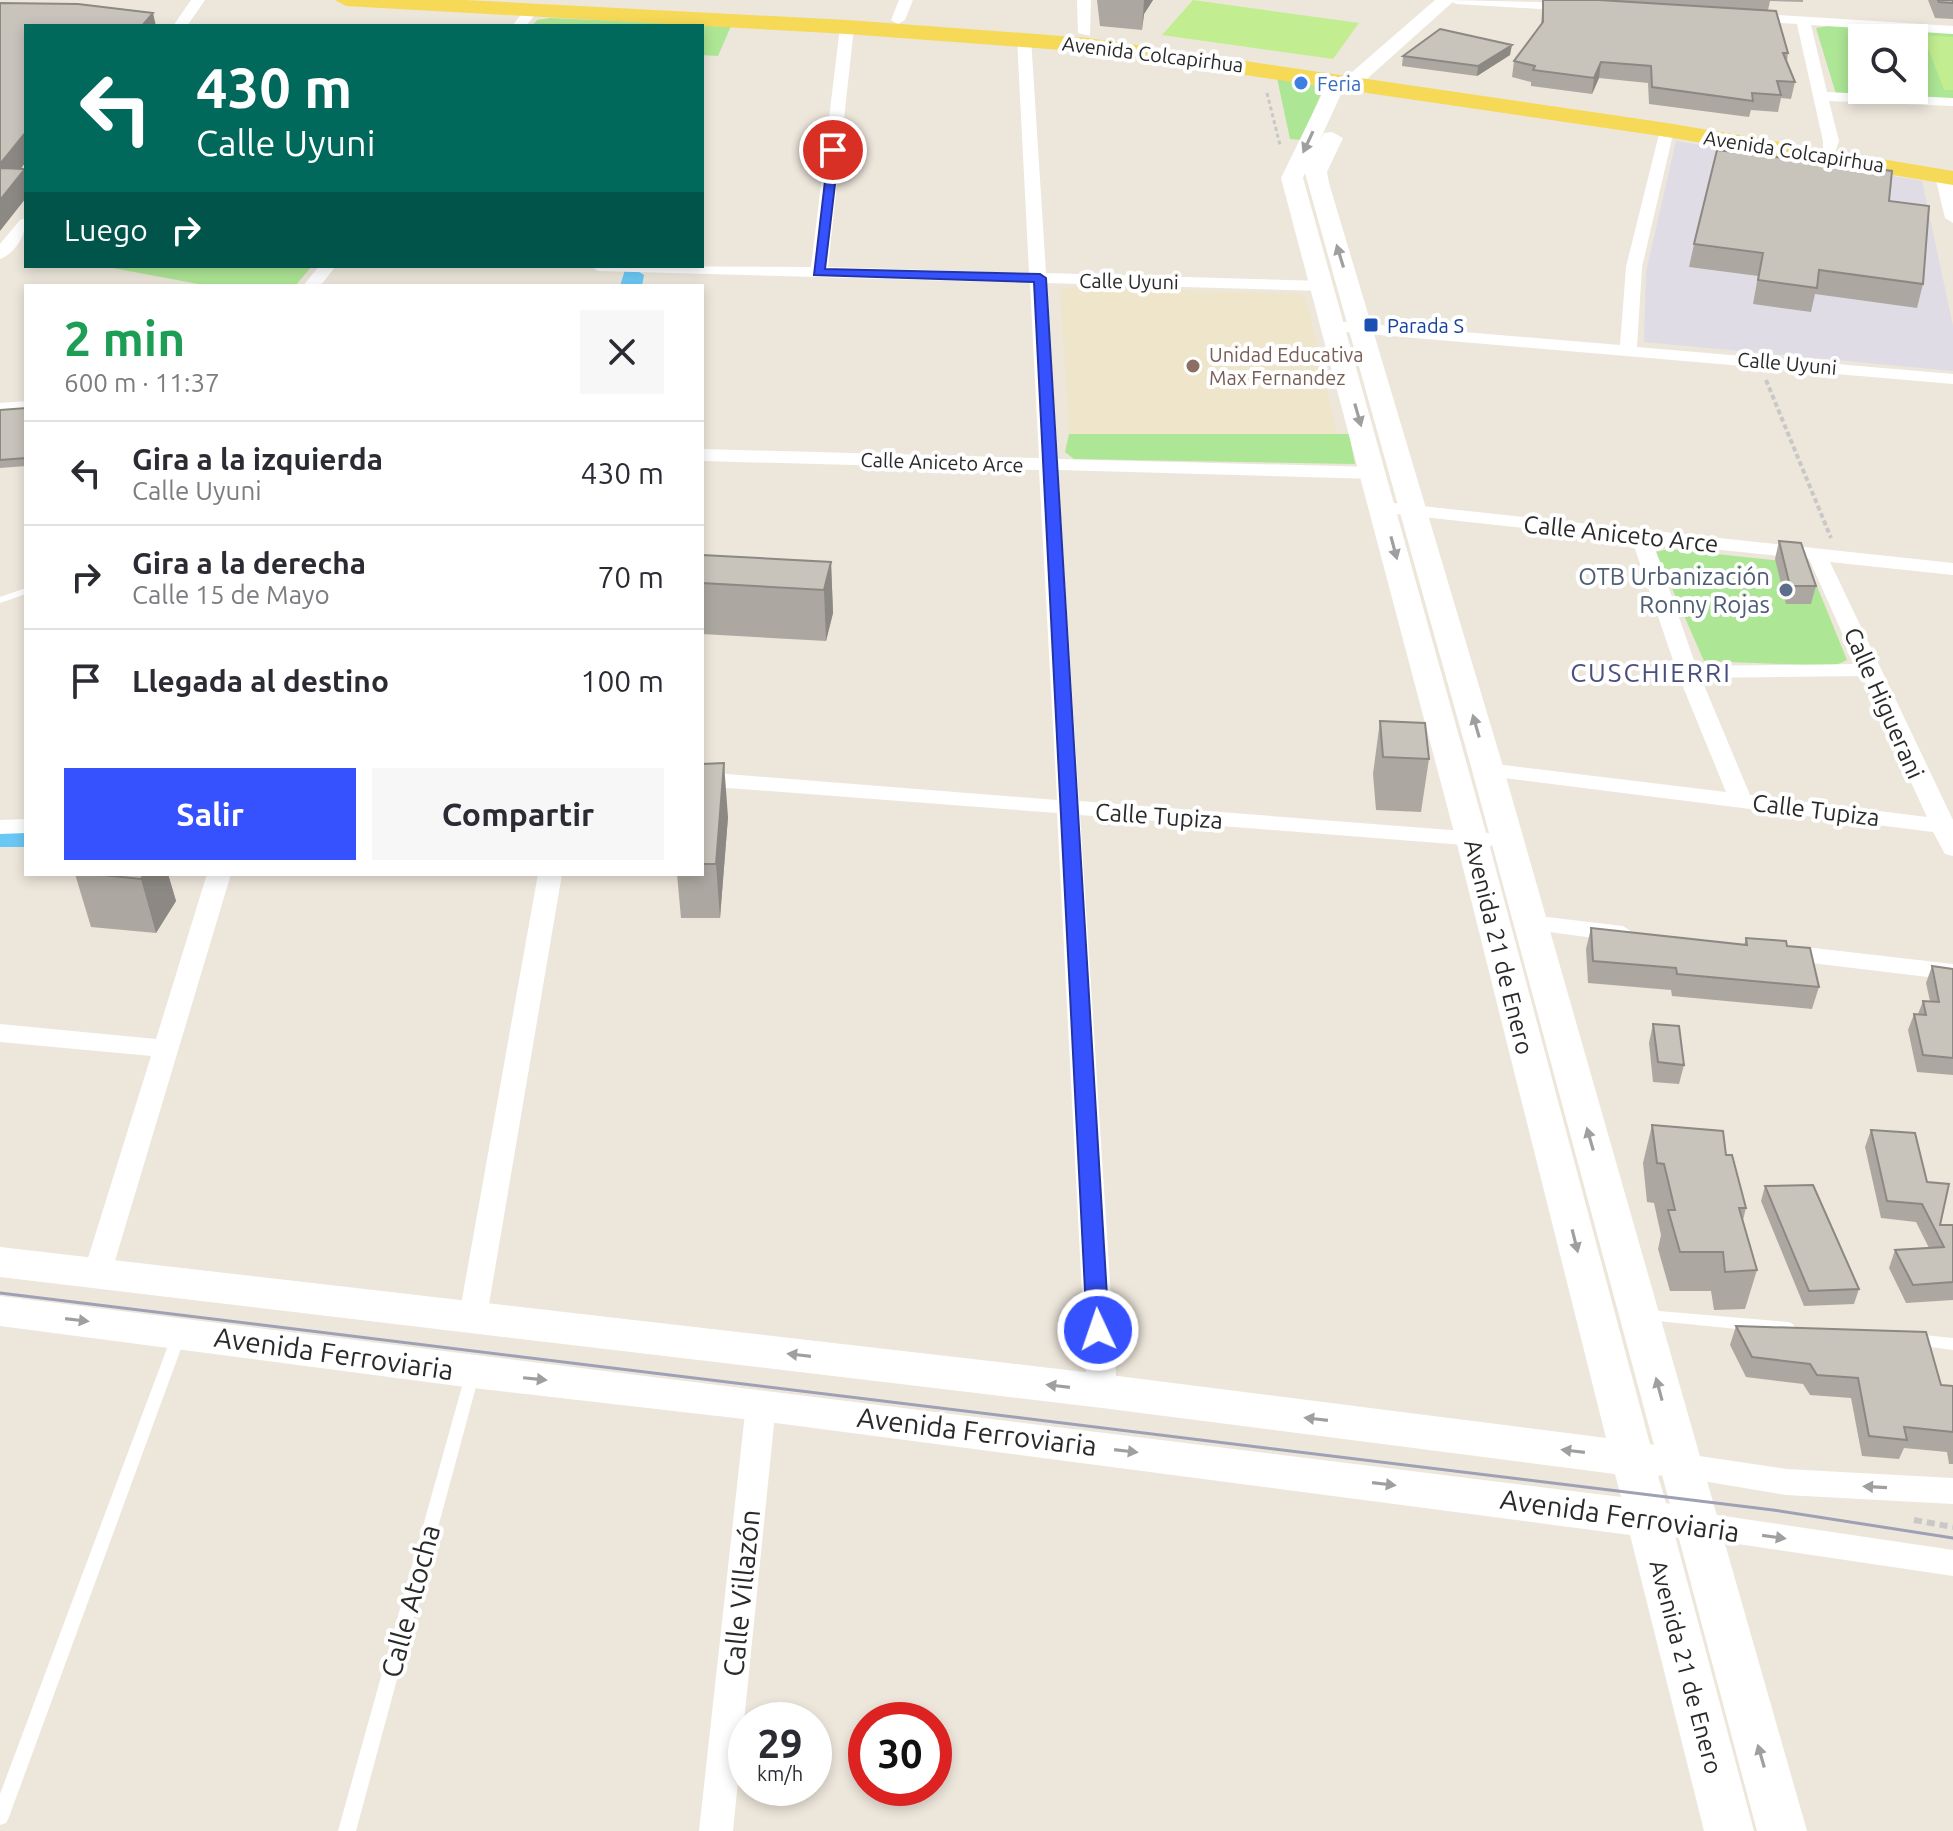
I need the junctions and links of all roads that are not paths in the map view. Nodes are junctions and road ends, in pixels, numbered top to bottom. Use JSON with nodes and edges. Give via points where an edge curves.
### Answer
{"nodes":[{"id":1,"x":198,"y":0,"type":"edge"},
{"id":2,"x":346,"y":0,"type":"edge"},
{"id":3,"x":1084,"y":0,"type":"edge"},
{"id":4,"x":1446,"y":0,"type":"edge"},
{"id":5,"x":1456,"y":0,"type":"edge"},
{"id":6,"x":575,"y":5,"type":"edge"},
{"id":7,"x":1582,"y":8,"type":"edge"},
{"id":8,"x":902,"y":10,"type":"edge"},
{"id":9,"x":533,"y":12,"type":"edge"},
{"id":10,"x":1724,"y":16,"type":"edge"},
{"id":11,"x":1803,"y":21,"type":"junction"},
{"id":12,"x":181,"y":24,"type":"edge"},
{"id":13,"x":847,"y":27,"type":"junction"},
{"id":14,"x":1953,"y":30,"type":"edge"},
{"id":15,"x":1085,"y":33,"type":"junction"},
{"id":16,"x":1024,"y":38,"type":"junction"},
{"id":17,"x":1356,"y":77,"type":"junction"},
{"id":18,"x":1821,"y":96,"type":"junction"},
{"id":19,"x":1953,"y":102,"type":"edge"},
{"id":20,"x":1667,"y":130,"type":"junction"},
{"id":21,"x":1829,"y":148,"type":"junction"},
{"id":22,"x":1950,"y":173,"type":"edge"},
{"id":23,"x":1953,"y":218,"type":"edge"},
{"id":24,"x":24,"y":225,"type":"edge"},
{"id":25,"x":0,"y":254,"type":"edge"},
{"id":26,"x":326,"y":268,"type":"edge"},
{"id":27,"x":651,"y":268,"type":"edge"},
{"id":28,"x":819,"y":272,"type":"junction"},
{"id":29,"x":1040,"y":278,"type":"junction"},
{"id":30,"x":313,"y":284,"type":"edge"},
{"id":31,"x":1323,"y":286,"type":"junction"},
{"id":32,"x":1333,"y":326,"type":"junction"},
{"id":33,"x":1361,"y":329,"type":"junction"},
{"id":34,"x":1628,"y":349,"type":"junction"},
{"id":35,"x":1953,"y":379,"type":"edge"},
{"id":36,"x":24,"y":406,"type":"edge"},
{"id":37,"x":0,"y":408,"type":"edge"},
{"id":38,"x":704,"y":455,"type":"edge"},
{"id":39,"x":1050,"y":465,"type":"junction"},
{"id":40,"x":1374,"y":473,"type":"junction"},
{"id":41,"x":1399,"y":510,"type":"junction"},
{"id":42,"x":1640,"y":535,"type":"junction"},
{"id":43,"x":1825,"y":549,"type":"junction"},
{"id":44,"x":1953,"y":569,"type":"edge"},
{"id":45,"x":24,"y":592,"type":"edge"},
{"id":46,"x":0,"y":600,"type":"edge"},
{"id":47,"x":1870,"y":670,"type":"junction"},
{"id":48,"x":1688,"y":672,"type":"junction"},
{"id":49,"x":1488,"y":770,"type":"junction"},
{"id":50,"x":704,"y":779,"type":"edge"},
{"id":51,"x":1741,"y":802,"type":"junction"},
{"id":52,"x":1070,"y":809,"type":"junction"},
{"id":53,"x":24,"y":826,"type":"edge"},
{"id":54,"x":1946,"y":826,"type":"edge"},
{"id":55,"x":0,"y":827,"type":"edge"},
{"id":56,"x":1489,"y":840,"type":"junction"},
{"id":57,"x":1953,"y":849,"type":"edge"},
{"id":58,"x":218,"y":876,"type":"edge"},
{"id":59,"x":550,"y":876,"type":"edge"},
{"id":60,"x":1530,"y":923,"type":"junction"},
{"id":61,"x":1640,"y":936,"type":"edge"},
{"id":62,"x":1749,"y":948,"type":"edge"},
{"id":63,"x":1953,"y":972,"type":"edge"},
{"id":64,"x":0,"y":1033,"type":"edge"},
{"id":65,"x":167,"y":1049,"type":"junction"},
{"id":66,"x":0,"y":1262,"type":"edge"},
{"id":67,"x":97,"y":1274,"type":"junction"},
{"id":68,"x":0,"y":1311,"type":"edge"},
{"id":69,"x":1639,"y":1314,"type":"junction"},
{"id":70,"x":473,"y":1316,"type":"junction"},
{"id":71,"x":1812,"y":1331,"type":"edge"},
{"id":72,"x":180,"y":1332,"type":"junction"},
{"id":73,"x":1890,"y":1338,"type":"edge"},
{"id":74,"x":1953,"y":1344,"type":"edge"},
{"id":75,"x":473,"y":1372,"type":"junction"},
{"id":76,"x":1102,"y":1391,"type":"junction"},
{"id":77,"x":761,"y":1404,"type":"junction"},
{"id":78,"x":1631,"y":1459,"type":"junction"},
{"id":79,"x":1679,"y":1465,"type":"junction"},
{"id":80,"x":1953,"y":1491,"type":"edge"},
{"id":81,"x":1646,"y":1517,"type":"junction"},
{"id":82,"x":1697,"y":1525,"type":"junction"},
{"id":83,"x":1953,"y":1563,"type":"edge"},
{"id":84,"x":0,"y":1817,"type":"edge"},
{"id":85,"x":347,"y":1831,"type":"edge"},
{"id":86,"x":716,"y":1831,"type":"edge"},
{"id":87,"x":1729,"y":1831,"type":"edge"},
{"id":88,"x":1782,"y":1831,"type":"edge"}],
"edges":[{"from":1,"to":12,"type":"street"},
{"from":2,"to":9,"type":"main road","name":"Avenida Colcapirhua"},
{"from":3,"to":15,"type":"street"},
{"from":4,"to":17,"type":"street"},
{"from":5,"to":7,"type":"street"},
{"from":6,"to":8,"type":"main road","name":"Avenida Colcapirhua"},
{"from":6,"to":9,"type":"main road","name":"Avenida Colcapirhua"},
{"from":6,"to":13,"type":"main road","name":"Avenida Colcapirhua"},
{"from":8,"to":15,"type":"main road","name":"Avenida Colcapirhua"},
{"from":10,"to":11,"type":"street"},
{"from":11,"to":14,"type":"street"},
{"from":11,"to":18,"type":"street"},
{"from":13,"to":16,"type":"main road","name":"Avenida Colcapirhua"},
{"from":13,"to":28,"type":"street"},
{"from":15,"to":17,"type":"main road","name":"Avenida Colcapirhua","via":[[1165,41]]},
{"from":16,"to":17,"type":"main road","name":"Avenida Colcapirhua"},
{"from":16,"to":29,"type":"street"},
{"from":17,"to":20,"type":"main road","name":"Avenida Colcapirhua"},
{"from":17,"to":21,"type":"main road","name":"Avenida Colcapirhua"},
{"from":17,"to":31,"type":"street","name":"Avenida 21 de Enero","one_way":true,"via":[[1334,88],[1292,178]]},
{"from":33,"to":17,"type":"street","name":"Avenida 21 de Enero","one_way":true,"via":[[1316,172]]},
{"from":18,"to":19,"type":"street"},
{"from":18,"to":21,"type":"street"},
{"from":20,"to":21,"type":"main road","name":"Avenida Colcapirhua"},
{"from":20,"to":34,"type":"street","via":[[1634,267]]},
{"from":21,"to":22,"type":"main road","name":"Avenida Colcapirhua"},
{"from":22,"to":23,"type":"street"},
{"from":24,"to":25,"type":"street"},
{"from":26,"to":30,"type":"street"},
{"from":27,"to":28,"type":"street","name":"Calle Uyuni"},
{"from":28,"to":29,"type":"street","name":"Calle Uyuni"},
{"from":29,"to":31,"type":"street","name":"Calle Uyuni"},
{"from":29,"to":39,"type":"street"},
{"from":31,"to":32,"type":"street","name":"Avenida 21 de Enero"},
{"from":32,"to":33,"type":"street","name":"Calle Uyuni"},
{"from":32,"to":40,"type":"street","name":"Avenida 21 de Enero","one_way":true},
{"from":33,"to":34,"type":"street","name":"Calle Uyuni"},
{"from":33,"to":41,"type":"street","name":"Avenida 21 de Enero"},
{"from":34,"to":35,"type":"street","name":"Calle Uyuni"},
{"from":36,"to":37,"type":"street"},
{"from":38,"to":39,"type":"street","name":"Calle Aniceto Arce"},
{"from":39,"to":40,"type":"street","name":"Calle Aniceto Arce"},
{"from":39,"to":52,"type":"street"},
{"from":40,"to":41,"type":"street","name":"Avenida 21 de Enero"},
{"from":41,"to":42,"type":"street","name":"Calle Aniceto Arce"},
{"from":49,"to":41,"type":"street","name":"Avenida 21 de Enero","one_way":true},
{"from":41,"to":56,"type":"street","name":"Avenida 21 de Enero","one_way":true},
{"from":42,"to":43,"type":"street","name":"Calle Aniceto Arce"},
{"from":42,"to":48,"type":"street"},
{"from":43,"to":44,"type":"street","name":"Calle Aniceto Arce"},
{"from":43,"to":47,"type":"street","name":"Calle Higuerani"},
{"from":45,"to":46,"type":"lane"},
{"from":47,"to":48,"type":"street"},
{"from":47,"to":54,"type":"street","name":"Calle Higuerani"},
{"from":48,"to":51,"type":"street"},
{"from":49,"to":51,"type":"street","name":"Calle Tupiza"},
{"from":49,"to":56,"type":"street","name":"Avenida 21 de Enero"},
{"from":50,"to":52,"type":"street","name":"Calle Tupiza"},
{"from":51,"to":54,"type":"street","name":"Calle Tupiza"},
{"from":52,"to":56,"type":"street","name":"Calle Tupiza"},
{"from":52,"to":76,"type":"street"},
{"from":53,"to":55,"type":"street"},
{"from":54,"to":57,"type":"street","name":"Calle Higuerani"},
{"from":56,"to":60,"type":"street","name":"Avenida 21 de Enero"},
{"from":56,"to":78,"type":"street","name":"Avenida 21 de Enero","one_way":true},
{"from":58,"to":65,"type":"street"},
{"from":59,"to":70,"type":"street"},
{"from":60,"to":61,"type":"street"},
{"from":69,"to":60,"type":"street","name":"Avenida 21 de Enero","one_way":true},
{"from":62,"to":63,"type":"street"},
{"from":64,"to":65,"type":"street"},
{"from":65,"to":67,"type":"street"},
{"from":66,"to":67,"type":"street","name":"Avenida Ferroviaria"},
{"from":67,"to":70,"type":"street","name":"Avenida Ferroviaria"},
{"from":68,"to":72,"type":"street","name":"Avenida Ferroviaria","one_way":true},
{"from":69,"to":71,"type":"lane"},
{"from":79,"to":69,"type":"street","name":"Avenida 21 de Enero","one_way":true},
{"from":76,"to":70,"type":"street","name":"Avenida Ferroviaria","one_way":true},
{"from":72,"to":75,"type":"street","name":"Avenida Ferroviaria"},
{"from":72,"to":84,"type":"lane"},
{"from":73,"to":74,"type":"lane"},
{"from":75,"to":77,"type":"street","name":"Avenida Ferroviaria","one_way":true},
{"from":75,"to":85,"type":"lane","name":"Calle Atocha"},
{"from":78,"to":76,"type":"street","name":"Avenida Ferroviaria","one_way":true},
{"from":77,"to":81,"type":"street","name":"Avenida Ferroviaria","one_way":true},
{"from":77,"to":86,"type":"street","name":"Calle Villazón"},
{"from":78,"to":79,"type":"street","name":"Avenida Ferroviaria"},
{"from":78,"to":81,"type":"street","name":"Avenida 21 de Enero"},
{"from":80,"to":79,"type":"street","name":"Avenida Ferroviaria","one_way":true,"via":[[1786,1482]]},
{"from":79,"to":82,"type":"street","name":"Avenida 21 de Enero"},
{"from":81,"to":82,"type":"street","name":"Avenida Ferroviaria"},
{"from":81,"to":87,"type":"street","name":"Avenida 21 de Enero"},
{"from":82,"to":83,"type":"street","name":"Avenida Ferroviaria","one_way":true},
{"from":88,"to":82,"type":"street","name":"Avenida 21 de Enero","one_way":true}]}
